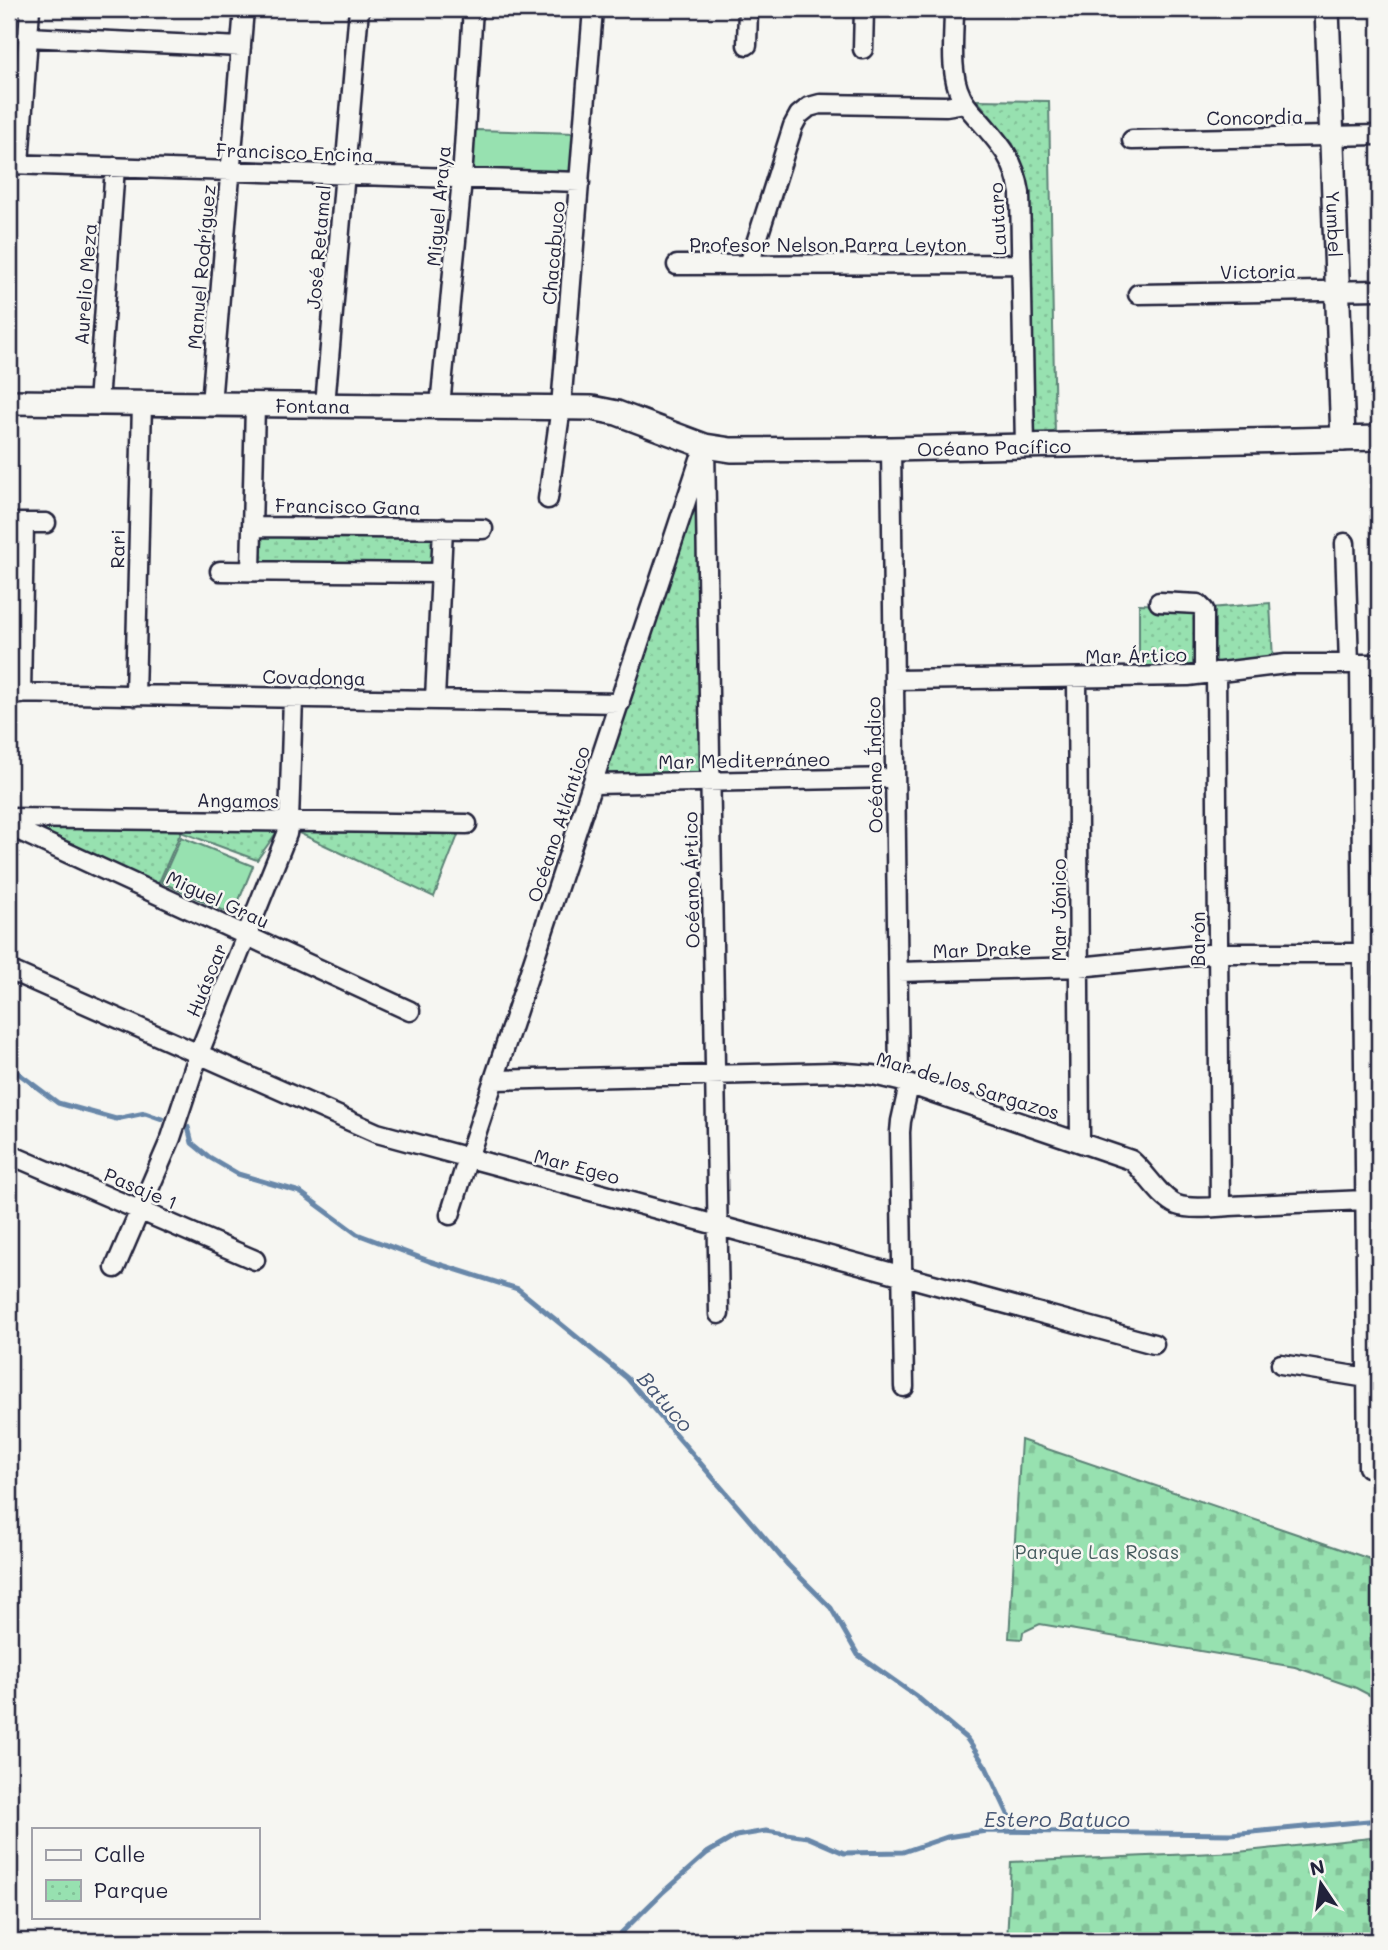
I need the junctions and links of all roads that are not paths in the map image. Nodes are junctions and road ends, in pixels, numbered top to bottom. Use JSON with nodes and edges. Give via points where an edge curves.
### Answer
{"nodes":[{"id":1,"x":30,"y":9,"type":"edge"},
{"id":2,"x":244,"y":9,"type":"edge"},
{"id":3,"x":359,"y":9,"type":"edge"},
{"id":4,"x":473,"y":9,"type":"edge"},
{"id":5,"x":593,"y":9,"type":"edge"},
{"id":6,"x":748,"y":9,"type":"edge"},
{"id":7,"x":864,"y":9,"type":"edge"},
{"id":8,"x":954,"y":9,"type":"edge"},
{"id":9,"x":1327,"y":9,"type":"edge"},
{"id":10,"x":27,"y":37,"type":"junction"},
{"id":11,"x":747,"y":45,"type":"dead end"},
{"id":12,"x":241,"y":47,"type":"junction"},
{"id":13,"x":863,"y":49,"type":"dead end"},
{"id":14,"x":964,"y":103,"type":"junction"},
{"id":15,"x":1379,"y":135,"type":"edge"},
{"id":16,"x":1332,"y":136,"type":"junction"},
{"id":17,"x":1132,"y":140,"type":"dead end"},
{"id":18,"x":14,"y":164,"type":"edge"},
{"id":19,"x":115,"y":167,"type":"junction"},
{"id":20,"x":230,"y":171,"type":"junction"},
{"id":21,"x":345,"y":175,"type":"junction"},
{"id":22,"x":462,"y":178,"type":"junction"},
{"id":23,"x":580,"y":182,"type":"junction"},
{"id":24,"x":1021,"y":264,"type":"junction"},
{"id":25,"x":677,"y":265,"type":"dead end"},
{"id":26,"x":749,"y":265,"type":"junction"},
{"id":27,"x":1338,"y":290,"type":"junction"},
{"id":28,"x":1379,"y":290,"type":"edge"},
{"id":29,"x":1138,"y":294,"type":"dead end"},
{"id":30,"x":9,"y":402,"type":"edge"},
{"id":31,"x":98,"y":403,"type":"junction"},
{"id":32,"x":142,"y":404,"type":"junction"},
{"id":33,"x":211,"y":404,"type":"junction"},
{"id":34,"x":255,"y":405,"type":"junction"},
{"id":35,"x":325,"y":405,"type":"junction"},
{"id":36,"x":440,"y":406,"type":"junction"},
{"id":37,"x":561,"y":407,"type":"junction"},
{"id":38,"x":617,"y":412,"type":"joint"},
{"id":39,"x":1379,"y":438,"type":"edge"},
{"id":40,"x":1343,"y":439,"type":"junction"},
{"id":41,"x":705,"y":446,"type":"junction"},
{"id":42,"x":1025,"y":446,"type":"junction"},
{"id":43,"x":891,"y":449,"type":"junction"},
{"id":44,"x":548,"y":499,"type":"dead end"},
{"id":45,"x":46,"y":523,"type":"dead end"},
{"id":46,"x":16,"y":524,"type":"edge"},
{"id":47,"x":252,"y":527,"type":"junction"},
{"id":48,"x":443,"y":528,"type":"junction"},
{"id":49,"x":483,"y":529,"type":"dead end"},
{"id":50,"x":1345,"y":543,"type":"dead end"},
{"id":51,"x":16,"y":570,"type":"edge"},
{"id":52,"x":220,"y":571,"type":"dead end"},
{"id":53,"x":251,"y":571,"type":"junction"},
{"id":54,"x":441,"y":573,"type":"junction"},
{"id":55,"x":1159,"y":602,"type":"dead end"},
{"id":56,"x":1354,"y":664,"type":"junction"},
{"id":57,"x":1379,"y":664,"type":"edge"},
{"id":58,"x":1210,"y":673,"type":"junction"},
{"id":59,"x":1077,"y":678,"type":"junction"},
{"id":60,"x":894,"y":680,"type":"junction"},
{"id":61,"x":15,"y":694,"type":"edge"},
{"id":62,"x":135,"y":696,"type":"junction"},
{"id":63,"x":293,"y":698,"type":"junction"},
{"id":64,"x":435,"y":699,"type":"junction"},
{"id":65,"x":620,"y":703,"type":"junction"},
{"id":66,"x":895,"y":778,"type":"junction"},
{"id":67,"x":710,"y":782,"type":"junction"},
{"id":68,"x":593,"y":784,"type":"junction"},
{"id":69,"x":1370,"y":812,"type":"edge"},
{"id":70,"x":9,"y":818,"type":"edge"},
{"id":71,"x":289,"y":821,"type":"junction"},
{"id":72,"x":467,"y":824,"type":"dead end"},
{"id":73,"x":9,"y":826,"type":"edge"},
{"id":74,"x":247,"y":935,"type":"junction"},
{"id":75,"x":1218,"y":953,"type":"junction"},
{"id":76,"x":1371,"y":953,"type":"edge"},
{"id":77,"x":1079,"y":967,"type":"junction"},
{"id":78,"x":9,"y":970,"type":"edge"},
{"id":79,"x":898,"y":972,"type":"junction"},
{"id":80,"x":410,"y":1011,"type":"dead end"},
{"id":81,"x":198,"y":1054,"type":"junction"},
{"id":82,"x":715,"y":1075,"type":"junction"},
{"id":83,"x":494,"y":1080,"type":"junction"},
{"id":84,"x":904,"y":1083,"type":"junction"},
{"id":85,"x":1372,"y":1088,"type":"edge"},
{"id":86,"x":1080,"y":1142,"type":"junction"},
{"id":87,"x":11,"y":1155,"type":"dead end"},
{"id":88,"x":468,"y":1158,"type":"junction"},
{"id":89,"x":1365,"y":1200,"type":"junction"},
{"id":90,"x":1220,"y":1206,"type":"junction"},
{"id":91,"x":140,"y":1210,"type":"junction"},
{"id":92,"x":450,"y":1216,"type":"dead end"},
{"id":93,"x":718,"y":1226,"type":"junction"},
{"id":94,"x":256,"y":1260,"type":"dead end"},
{"id":95,"x":115,"y":1268,"type":"dead end"},
{"id":96,"x":902,"y":1276,"type":"junction"},
{"id":97,"x":1373,"y":1285,"type":"edge"},
{"id":98,"x":719,"y":1314,"type":"dead end"},
{"id":99,"x":1154,"y":1344,"type":"dead end"},
{"id":100,"x":1282,"y":1364,"type":"dead end"},
{"id":101,"x":1367,"y":1378,"type":"junction"},
{"id":102,"x":904,"y":1387,"type":"dead end"},
{"id":103,"x":1373,"y":1414,"type":"edge"},
{"id":104,"x":1368,"y":1467,"type":"dead end"}],
"edges":[{"from":1,"to":10,"type":"street"},
{"from":2,"to":12,"type":"street","name":"Manuel Rodríguez"},
{"from":3,"to":21,"type":"street","name":"José Retamal"},
{"from":4,"to":22,"type":"street","name":"Miguel Araya"},
{"from":5,"to":23,"type":"street","name":"Chacabuco"},
{"from":6,"to":11,"type":"street"},
{"from":7,"to":13,"type":"street"},
{"from":8,"to":14,"type":"street","name":"Lautaro","via":[[955,79]]},
{"from":9,"to":16,"type":"street","name":"Yumbel"},
{"from":10,"to":12,"type":"street"},
{"from":10,"to":18,"type":"street"},
{"from":12,"to":20,"type":"street","name":"Manuel Rodríguez"},
{"from":14,"to":24,"type":"street","name":"Lautaro","via":[[1005,150],[1018,177]]},
{"from":14,"to":26,"type":"street","via":[[831,103],[799,114]]},
{"from":15,"to":16,"type":"street","name":"Concordia"},
{"from":16,"to":17,"type":"street","name":"Concordia"},
{"from":16,"to":27,"type":"street","name":"Yumbel"},
{"from":18,"to":19,"type":"street","name":"Francisco Encina"},
{"from":19,"to":20,"type":"street","name":"Francisco Encina"},
{"from":19,"to":31,"type":"street","name":"Aurelio Meza"},
{"from":20,"to":21,"type":"street","name":"Francisco Encina"},
{"from":20,"to":33,"type":"street","name":"Manuel Rodríguez"},
{"from":21,"to":22,"type":"street","name":"Francisco Encina"},
{"from":21,"to":35,"type":"street","name":"José Retamal"},
{"from":22,"to":23,"type":"street","name":"Francisco Encina"},
{"from":22,"to":36,"type":"street","name":"Miguel Araya"},
{"from":23,"to":37,"type":"street","name":"Chacabuco"},
{"from":24,"to":26,"type":"street","name":"Profesor Nelson Parra Leyton"},
{"from":24,"to":42,"type":"street","name":"Lautaro"},
{"from":25,"to":26,"type":"street","name":"Profesor Nelson Parra Leyton"},
{"from":27,"to":28,"type":"street","name":"Victoria"},
{"from":27,"to":29,"type":"street","name":"Victoria"},
{"from":27,"to":40,"type":"street","name":"Yumbel"},
{"from":30,"to":31,"type":"street","name":"Fontana"},
{"from":31,"to":32,"type":"street","name":"Fontana"},
{"from":32,"to":33,"type":"street","name":"Fontana"},
{"from":32,"to":62,"type":"street","name":"Rari"},
{"from":33,"to":34,"type":"street","name":"Fontana"},
{"from":34,"to":35,"type":"street","name":"Fontana"},
{"from":34,"to":47,"type":"street","name":"Francisco Gana"},
{"from":35,"to":36,"type":"street","name":"Fontana"},
{"from":36,"to":37,"type":"street","name":"Fontana"},
{"from":37,"to":38,"type":"street","name":"Fontana"},
{"from":37,"to":44,"type":"street","name":"Chacabuco"},
{"from":38,"to":41,"type":"street","name":"Océano Pacífico"},
{"from":39,"to":40,"type":"street","name":"Océano Pacífico"},
{"from":40,"to":42,"type":"street","name":"Océano Pacífico"},
{"from":41,"to":43,"type":"street","name":"Océano Pacífico","via":[[746,451]]},
{"from":41,"to":65,"type":"street","name":"Océano Atlántico"},
{"from":41,"to":67,"type":"street","name":"Océano Ártico"},
{"from":42,"to":43,"type":"street","name":"Océano Pacífico"},
{"from":43,"to":60,"type":"street","name":"Océano Índico"},
{"from":45,"to":46,"type":"street"},
{"from":46,"to":51,"type":"street"},
{"from":47,"to":48,"type":"street","name":"Francisco Gana"},
{"from":47,"to":53,"type":"street","name":"Francisco Gana"},
{"from":48,"to":49,"type":"street","name":"Francisco Gana"},
{"from":48,"to":54,"type":"street","name":"Francisco Gana"},
{"from":50,"to":56,"type":"street"},
{"from":51,"to":61,"type":"street"},
{"from":52,"to":53,"type":"street"},
{"from":53,"to":54,"type":"street"},
{"from":54,"to":64,"type":"street","name":"Francisco Gana"},
{"from":55,"to":58,"type":"street","name":"Barón","via":[[1198,604],[1204,610]]},
{"from":56,"to":57,"type":"street","name":"Mar Ártico"},
{"from":56,"to":58,"type":"street","name":"Mar Ártico","via":[[1293,664]]},
{"from":56,"to":69,"type":"street"},
{"from":58,"to":59,"type":"street","name":"Mar Ártico"},
{"from":58,"to":75,"type":"street","name":"Barón"},
{"from":59,"to":60,"type":"street","name":"Mar Ártico"},
{"from":59,"to":77,"type":"street","name":"Mar Jónico"},
{"from":60,"to":66,"type":"street","name":"Océano Índico"},
{"from":61,"to":62,"type":"street","name":"Covadonga"},
{"from":62,"to":63,"type":"street","name":"Covadonga"},
{"from":63,"to":64,"type":"street","name":"Covadonga"},
{"from":63,"to":71,"type":"street","name":"Huáscar"},
{"from":64,"to":65,"type":"street","name":"Covadonga"},
{"from":65,"to":68,"type":"street","name":"Océano Atlántico"},
{"from":66,"to":67,"type":"street","name":"Mar Mediterráneo"},
{"from":66,"to":79,"type":"street","name":"Océano Índico"},
{"from":67,"to":68,"type":"street","name":"Mar Mediterráneo"},
{"from":67,"to":82,"type":"street","name":"Océano Ártico"},
{"from":68,"to":83,"type":"street","name":"Océano Atlántico"},
{"from":69,"to":76,"type":"street"},
{"from":70,"to":71,"type":"street","name":"Angamos"},
{"from":71,"to":72,"type":"street","name":"Angamos"},
{"from":71,"to":74,"type":"street","name":"Huáscar"},
{"from":73,"to":74,"type":"street","name":"Miguel Grau"},
{"from":74,"to":80,"type":"street","name":"Miguel Grau"},
{"from":74,"to":81,"type":"street","name":"Huáscar"},
{"from":75,"to":76,"type":"street","name":"Mar Drake"},
{"from":75,"to":77,"type":"street","name":"Mar Drake"},
{"from":75,"to":90,"type":"street","name":"Barón"},
{"from":76,"to":85,"type":"street"},
{"from":77,"to":79,"type":"street","name":"Mar Drake"},
{"from":77,"to":86,"type":"street","name":"Mar Jónico"},
{"from":78,"to":81,"type":"street","name":"Mar Egeo"},
{"from":79,"to":84,"type":"street","name":"Océano Índico"},
{"from":81,"to":88,"type":"street","name":"Mar Egeo","via":[[377,1133]]},
{"from":81,"to":91,"type":"street","name":"Huáscar","via":[[171,1138]]},
{"from":82,"to":83,"type":"street","name":"Mar de los Sargazos"},
{"from":82,"to":84,"type":"street","name":"Mar de los Sargazos","via":[[834,1072]]},
{"from":82,"to":93,"type":"street","name":"Océano Ártico"},
{"from":83,"to":88,"type":"street","name":"Océano Atlántico"},
{"from":84,"to":86,"type":"street","name":"Mar de los Sargazos"},
{"from":84,"to":96,"type":"street","name":"Océano Índico"},
{"from":85,"to":89,"type":"street"},
{"from":86,"to":90,"type":"street","name":"Mar de los Sargazos","via":[[1131,1160],[1177,1205]]},
{"from":87,"to":91,"type":"street","name":"Pasaje 1"},
{"from":88,"to":92,"type":"street","name":"Océano Atlántico"},
{"from":88,"to":93,"type":"street","name":"Mar Egeo"},
{"from":89,"to":90,"type":"street","name":"Mar de los Sargazos"},
{"from":89,"to":97,"type":"street"},
{"from":91,"to":94,"type":"street","name":"Pasaje 1"},
{"from":91,"to":95,"type":"street","name":"Huáscar"},
{"from":93,"to":96,"type":"street","name":"Mar Egeo"},
{"from":93,"to":98,"type":"street","name":"Océano Ártico"},
{"from":96,"to":99,"type":"street","name":"Mar Egeo"},
{"from":96,"to":102,"type":"street","name":"Océano Índico"},
{"from":97,"to":101,"type":"street"},
{"from":100,"to":101,"type":"street"},
{"from":101,"to":103,"type":"street"},
{"from":103,"to":104,"type":"street"}]}
